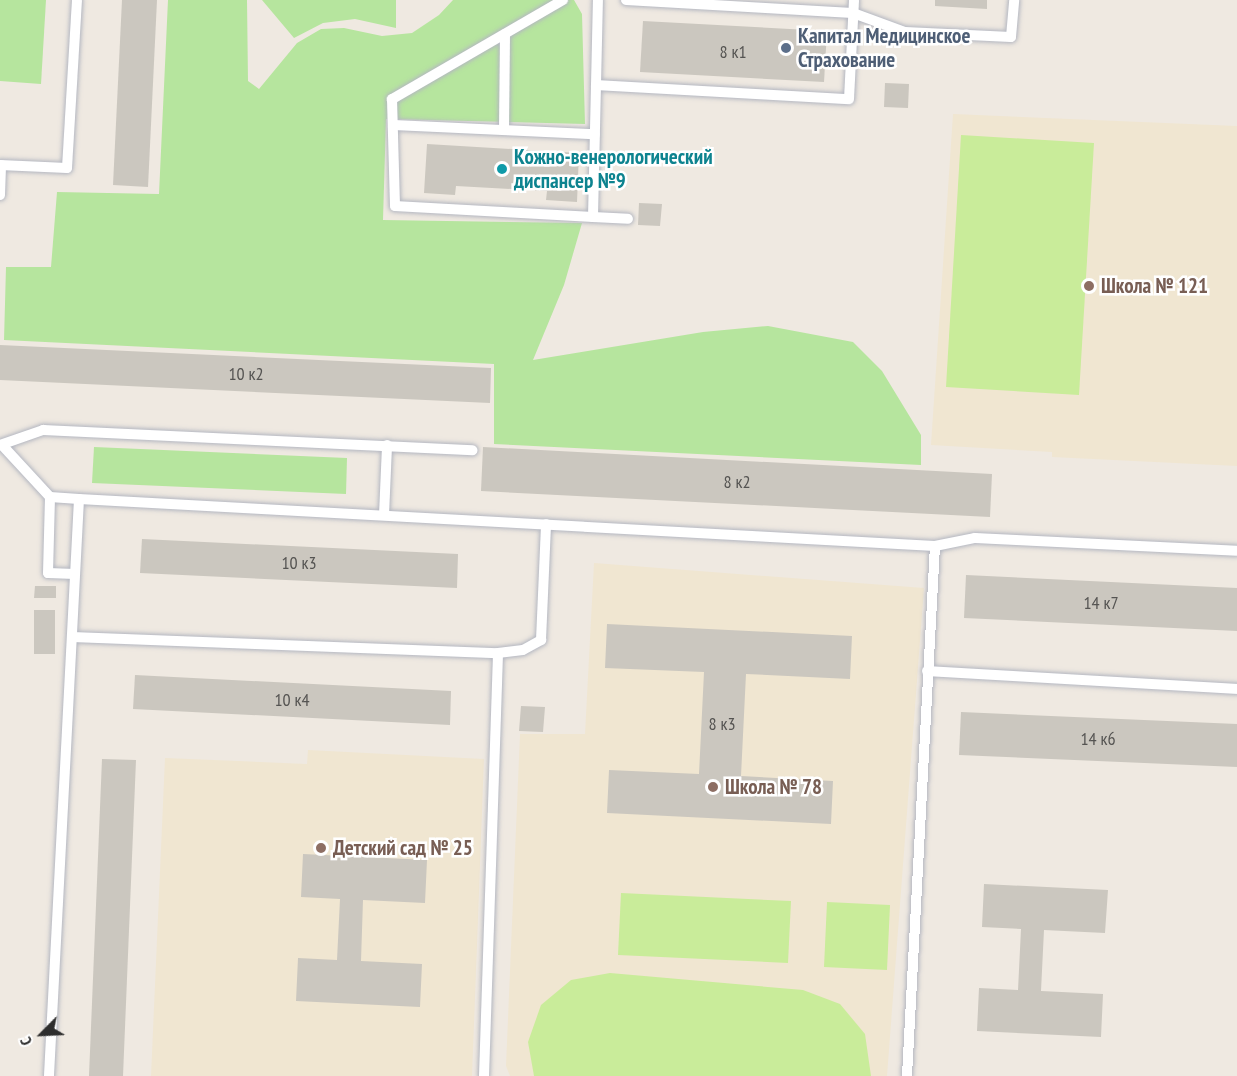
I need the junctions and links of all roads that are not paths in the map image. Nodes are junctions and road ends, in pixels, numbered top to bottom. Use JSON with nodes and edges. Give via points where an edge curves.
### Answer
{"nodes":[{"id":1,"x":77,"y":0,"type":"edge"},
{"id":2,"x":563,"y":0,"type":"edge"},
{"id":3,"x":598,"y":0,"type":"edge"},
{"id":4,"x":626,"y":0,"type":"edge"},
{"id":5,"x":854,"y":0,"type":"edge"},
{"id":6,"x":1014,"y":0,"type":"edge"},
{"id":7,"x":854,"y":13,"type":"junction"},
{"id":8,"x":505,"y":34,"type":"junction"},
{"id":9,"x":596,"y":85,"type":"junction"},
{"id":10,"x":393,"y":124,"type":"junction"},
{"id":11,"x":504,"y":130,"type":"junction"},
{"id":12,"x":595,"y":134,"type":"junction"},
{"id":13,"x":1,"y":165,"type":"edge"},
{"id":14,"x":0,"y":195,"type":"edge"},
{"id":15,"x":593,"y":217,"type":"junction"},
{"id":16,"x":628,"y":219,"type":"dead end"},
{"id":17,"x":1,"y":445,"type":"edge"},
{"id":18,"x":387,"y":445,"type":"junction"},
{"id":19,"x":474,"y":450,"type":"dead end"},
{"id":20,"x":50,"y":497,"type":"junction"},
{"id":21,"x":79,"y":499,"type":"junction"},
{"id":22,"x":384,"y":515,"type":"junction"},
{"id":23,"x":546,"y":524,"type":"junction"},
{"id":24,"x":935,"y":546,"type":"junction"},
{"id":25,"x":1237,"y":550,"type":"edge"},
{"id":26,"x":75,"y":574,"type":"junction"},
{"id":27,"x":72,"y":637,"type":"junction"},
{"id":28,"x":498,"y":652,"type":"junction"},
{"id":29,"x":927,"y":671,"type":"junction"},
{"id":30,"x":1237,"y":689,"type":"edge"},
{"id":31,"x":49,"y":1076,"type":"edge"},
{"id":32,"x":484,"y":1076,"type":"edge"},
{"id":33,"x":908,"y":1076,"type":"edge"}],
"edges":[{"from":1,"to":13,"type":"lane","via":[[67,168]]},
{"from":2,"to":8,"type":"lane"},
{"from":3,"to":9,"type":"lane"},
{"from":4,"to":7,"type":"lane"},
{"from":5,"to":7,"type":"lane"},
{"from":6,"to":7,"type":"lane","via":[[1011,37],[905,32]]},
{"from":7,"to":9,"type":"lane","via":[[849,99]]},
{"from":8,"to":10,"type":"lane","via":[[392,99]]},
{"from":8,"to":11,"type":"lane"},
{"from":9,"to":12,"type":"lane"},
{"from":10,"to":11,"type":"lane"},
{"from":10,"to":15,"type":"lane","via":[[395,206]]},
{"from":11,"to":12,"type":"lane"},
{"from":12,"to":15,"type":"lane"},
{"from":13,"to":14,"type":"lane"},
{"from":15,"to":16,"type":"lane"},
{"from":17,"to":18,"type":"lane","via":[[44,430]]},
{"from":17,"to":20,"type":"lane"},
{"from":18,"to":19,"type":"lane"},
{"from":18,"to":22,"type":"lane"},
{"from":20,"to":21,"type":"lane"},
{"from":20,"to":26,"type":"lane","via":[[48,573]]},
{"from":21,"to":22,"type":"lane"},
{"from":21,"to":26,"type":"lane"},
{"from":22,"to":23,"type":"lane"},
{"from":23,"to":24,"type":"lane"},
{"from":23,"to":28,"type":"lane","via":[[541,640],[524,650]]},
{"from":24,"to":25,"type":"lane","via":[[975,538]]},
{"from":24,"to":29,"type":"lane"},
{"from":26,"to":27,"type":"lane"},
{"from":27,"to":28,"type":"lane"},
{"from":27,"to":31,"type":"lane"},
{"from":28,"to":32,"type":"lane"},
{"from":29,"to":30,"type":"lane"},
{"from":29,"to":33,"type":"lane"}]}
